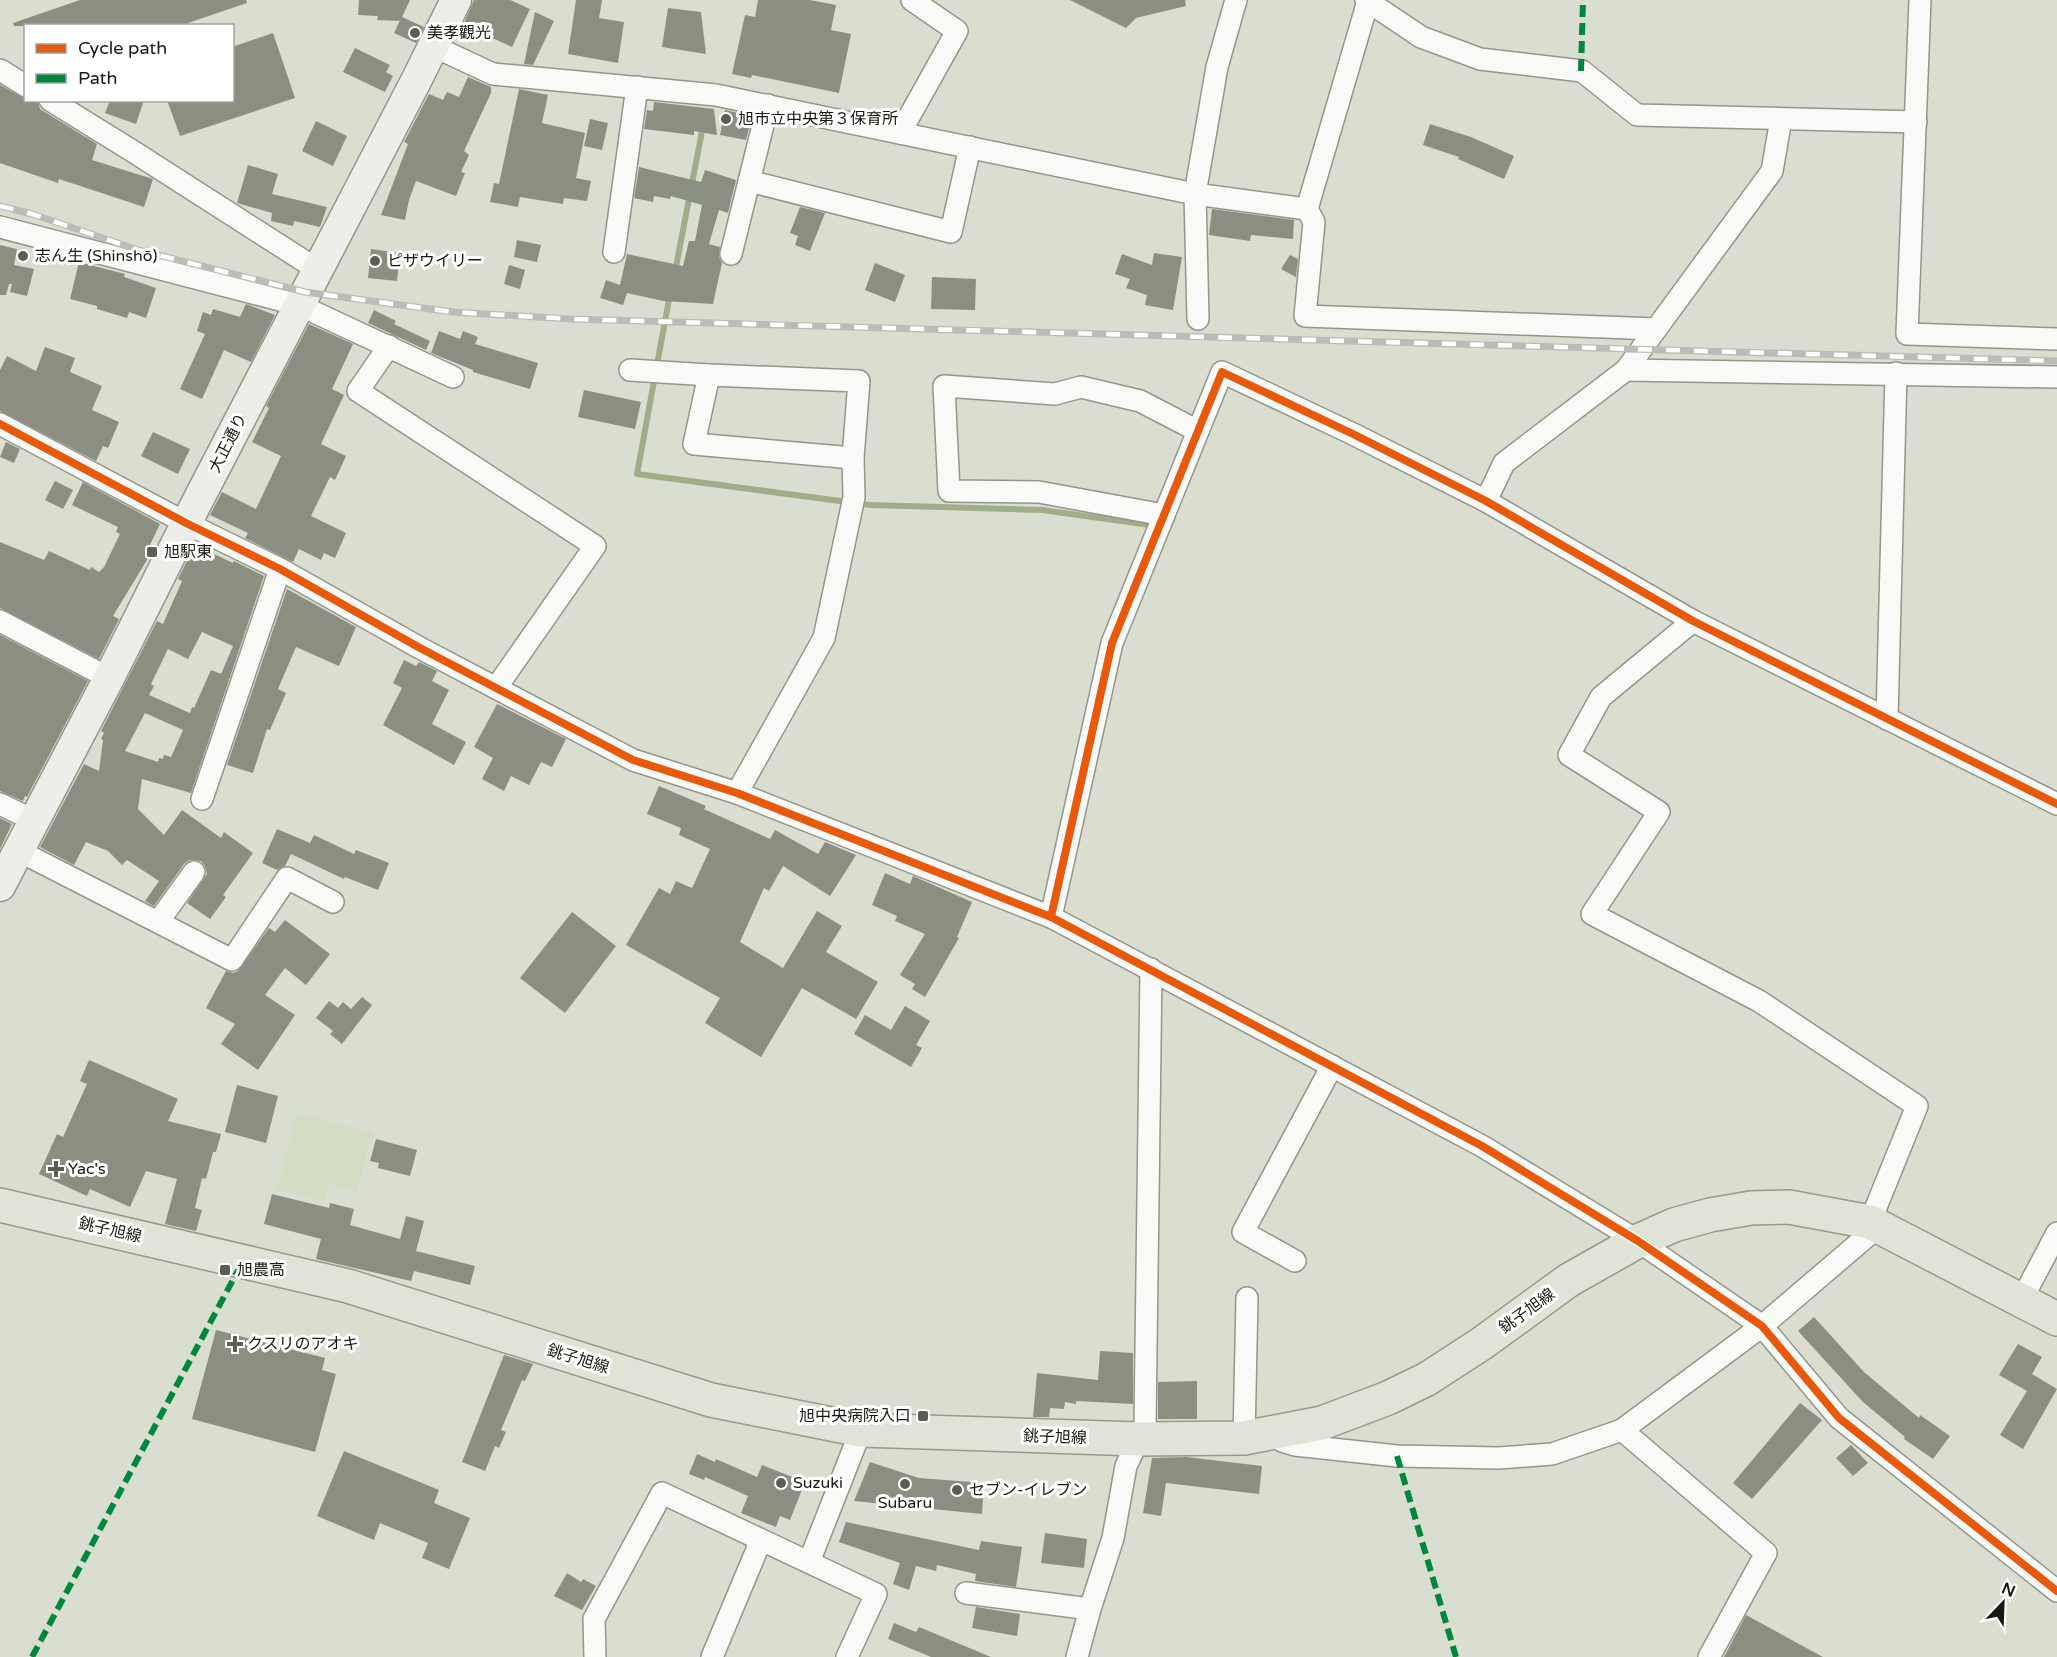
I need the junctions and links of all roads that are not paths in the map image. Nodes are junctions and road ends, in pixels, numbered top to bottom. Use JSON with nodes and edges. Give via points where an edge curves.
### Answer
{"nodes":[{"id":1,"x":456,"y":0,"type":"edge"},
{"id":2,"x":912,"y":0,"type":"edge"},
{"id":3,"x":1236,"y":0,"type":"edge"},
{"id":4,"x":1920,"y":0,"type":"edge"},
{"id":5,"x":1367,"y":1,"type":"edge"},
{"id":6,"x":433,"y":46,"type":"junction"},
{"id":7,"x":0,"y":70,"type":"edge"},
{"id":8,"x":24,"y":85,"type":"edge"},
{"id":9,"x":637,"y":87,"type":"junction"},
{"id":10,"x":53,"y":102,"type":"edge"},
{"id":11,"x":768,"y":105,"type":"junction"},
{"id":12,"x":1781,"y":119,"type":"junction"},
{"id":13,"x":1916,"y":122,"type":"junction"},
{"id":14,"x":900,"y":133,"type":"junction"},
{"id":15,"x":970,"y":147,"type":"junction"},
{"id":16,"x":749,"y":181,"type":"junction"},
{"id":17,"x":1195,"y":194,"type":"junction"},
{"id":18,"x":1307,"y":209,"type":"junction"},
{"id":19,"x":0,"y":227,"type":"edge"},
{"id":20,"x":614,"y":252,"type":"dead end"},
{"id":21,"x":731,"y":254,"type":"dead end"},
{"id":22,"x":318,"y":270,"type":"junction"},
{"id":23,"x":299,"y":305,"type":"junction"},
{"id":24,"x":1198,"y":320,"type":"dead end"},
{"id":25,"x":1656,"y":329,"type":"junction"},
{"id":26,"x":2057,"y":339,"type":"edge"},
{"id":27,"x":389,"y":346,"type":"junction"},
{"id":28,"x":630,"y":370,"type":"dead end"},
{"id":29,"x":1626,"y":370,"type":"junction"},
{"id":30,"x":1896,"y":373,"type":"junction"},
{"id":31,"x":709,"y":375,"type":"junction"},
{"id":32,"x":453,"y":377,"type":"dead end"},
{"id":33,"x":2057,"y":377,"type":"edge"},
{"id":34,"x":0,"y":424,"type":"edge"},
{"id":35,"x":1198,"y":430,"type":"junction"},
{"id":36,"x":853,"y":458,"type":"junction"},
{"id":37,"x":1486,"y":501,"type":"junction"},
{"id":38,"x":1164,"y":515,"type":"junction"},
{"id":39,"x":186,"y":523,"type":"junction"},
{"id":40,"x":280,"y":569,"type":"junction"},
{"id":41,"x":0,"y":621,"type":"edge"},
{"id":42,"x":1693,"y":621,"type":"junction"},
{"id":43,"x":109,"y":678,"type":"junction"},
{"id":44,"x":496,"y":688,"type":"junction"},
{"id":45,"x":1887,"y":719,"type":"junction"},
{"id":46,"x":737,"y":793,"type":"junction"},
{"id":47,"x":202,"y":799,"type":"dead end"},
{"id":48,"x":0,"y":804,"type":"edge"},
{"id":49,"x":2057,"y":804,"type":"edge"},
{"id":50,"x":34,"y":821,"type":"junction"},
{"id":51,"x":19,"y":851,"type":"junction"},
{"id":52,"x":194,"y":872,"type":"dead end"},
{"id":53,"x":0,"y":886,"type":"edge"},
{"id":54,"x":333,"y":902,"type":"dead end"},
{"id":55,"x":1052,"y":917,"type":"junction"},
{"id":56,"x":158,"y":922,"type":"junction"},
{"id":57,"x":1151,"y":969,"type":"junction"},
{"id":58,"x":1332,"y":1066,"type":"junction"},
{"id":59,"x":0,"y":1205,"type":"edge"},
{"id":60,"x":1875,"y":1224,"type":"junction"},
{"id":61,"x":2057,"y":1233,"type":"edge"},
{"id":62,"x":1638,"y":1241,"type":"junction"},
{"id":63,"x":1295,"y":1261,"type":"dead end"},
{"id":64,"x":1247,"y":1298,"type":"dead end"},
{"id":65,"x":2021,"y":1300,"type":"junction"},
{"id":66,"x":2057,"y":1319,"type":"edge"},
{"id":67,"x":1762,"y":1326,"type":"junction"},
{"id":68,"x":861,"y":1430,"type":"junction"},
{"id":69,"x":1622,"y":1430,"type":"junction"},
{"id":70,"x":1258,"y":1436,"type":"junction"},
{"id":71,"x":1138,"y":1439,"type":"junction"},
{"id":72,"x":761,"y":1540,"type":"junction"},
{"id":73,"x":808,"y":1562,"type":"junction"},
{"id":74,"x":2057,"y":1591,"type":"edge"},
{"id":75,"x":966,"y":1593,"type":"dead end"},
{"id":76,"x":1090,"y":1609,"type":"junction"},
{"id":77,"x":595,"y":1657,"type":"edge"},
{"id":78,"x":712,"y":1657,"type":"edge"},
{"id":79,"x":848,"y":1657,"type":"edge"},
{"id":80,"x":1077,"y":1657,"type":"edge"},
{"id":81,"x":1709,"y":1657,"type":"edge"}],
"edges":[{"from":1,"to":6,"type":"street","name":"大正通り"},
{"from":2,"to":14,"type":"street","via":[[957,31]]},
{"from":3,"to":17,"type":"street","via":[[1217,67]]},
{"from":4,"to":13,"type":"street"},
{"from":5,"to":12,"type":"street","via":[[1421,37],[1480,58],[1582,71],[1636,115]]},
{"from":5,"to":18,"type":"street"},
{"from":6,"to":9,"type":"street","via":[[493,74]]},
{"from":6,"to":22,"type":"street","name":"大正通り"},
{"from":7,"to":8,"type":"street"},
{"from":9,"to":11,"type":"street","via":[[716,94]]},
{"from":9,"to":20,"type":"street"},
{"from":10,"to":22,"type":"street"},
{"from":11,"to":14,"type":"street"},
{"from":11,"to":16,"type":"street"},
{"from":12,"to":13,"type":"street"},
{"from":12,"to":25,"type":"street","via":[[1772,171]]},
{"from":13,"to":26,"type":"street","via":[[1907,334]]},
{"from":14,"to":15,"type":"street"},
{"from":15,"to":16,"type":"street","via":[[951,232]]},
{"from":15,"to":17,"type":"street"},
{"from":16,"to":21,"type":"street"},
{"from":17,"to":18,"type":"street"},
{"from":17,"to":24,"type":"street"},
{"from":18,"to":25,"type":"street","via":[[1314,222],[1305,316]]},
{"from":19,"to":23,"type":"street"},
{"from":22,"to":23,"type":"street","name":"大正通り"},
{"from":23,"to":27,"type":"street"},
{"from":23,"to":39,"type":"street","name":"大正通り"},
{"from":25,"to":29,"type":"street"},
{"from":27,"to":32,"type":"street"},
{"from":27,"to":44,"type":"street","via":[[358,391],[596,546]]},
{"from":28,"to":31,"type":"street"},
{"from":29,"to":30,"type":"street"},
{"from":29,"to":37,"type":"street","via":[[1504,463]]},
{"from":30,"to":33,"type":"street"},
{"from":30,"to":45,"type":"street"},
{"from":31,"to":36,"type":"street","via":[[859,381]]},
{"from":31,"to":36,"type":"street","via":[[694,444]]},
{"from":34,"to":39,"type":"street"},
{"from":35,"to":37,"type":"street","via":[[1222,372]]},
{"from":35,"to":38,"type":"street"},
{"from":35,"to":38,"type":"street","via":[[1140,401],[1081,387],[1055,394],[944,386],[949,491],[1039,492]]},
{"from":36,"to":46,"type":"street","via":[[854,497],[824,638]]},
{"from":37,"to":42,"type":"street"},
{"from":38,"to":55,"type":"street","via":[[1112,643]]},
{"from":39,"to":40,"type":"street"},
{"from":39,"to":43,"type":"street","name":"大正通り"},
{"from":40,"to":44,"type":"street"},
{"from":40,"to":47,"type":"street"},
{"from":41,"to":43,"type":"street"},
{"from":42,"to":45,"type":"street"},
{"from":42,"to":60,"type":"street","via":[[1601,697],[1569,755],[1659,812],[1592,914],[1759,1001],[1917,1106]]},
{"from":43,"to":50,"type":"street","name":"大正通り"},
{"from":44,"to":46,"type":"street","via":[[633,760]]},
{"from":45,"to":49,"type":"street"},
{"from":46,"to":55,"type":"street"},
{"from":48,"to":50,"type":"street"},
{"from":50,"to":51,"type":"street","name":"大正通り"},
{"from":51,"to":53,"type":"street","name":"大正通り"},
{"from":51,"to":56,"type":"street"},
{"from":52,"to":56,"type":"street"},
{"from":54,"to":56,"type":"street","via":[[287,878],[232,960]]},
{"from":55,"to":57,"type":"street"},
{"from":57,"to":58,"type":"street"},
{"from":57,"to":71,"type":"street","via":[[1145,1426]]},
{"from":58,"to":62,"type":"street","via":[[1482,1146]]},
{"from":58,"to":63,"type":"street","via":[[1243,1232]]},
{"from":59,"to":68,"type":"main road","name":"銚子旭線","via":[[348,1286],[711,1400]]},
{"from":60,"to":62,"type":"main road","name":"銚子旭線","via":[[1789,1208],[1751,1208],[1701,1218]]},
{"from":60,"to":65,"type":"main road","name":"銚子旭線"},
{"from":60,"to":67,"type":"street"},
{"from":61,"to":65,"type":"street"},
{"from":62,"to":67,"type":"street"},
{"from":62,"to":70,"type":"main road","name":"銚子旭線","via":[[1569,1280],[1427,1379],[1322,1423]]},
{"from":64,"to":70,"type":"street"},
{"from":65,"to":66,"type":"main road","name":"銚子旭線"},
{"from":67,"to":69,"type":"street"},
{"from":67,"to":74,"type":"street","via":[[1839,1418]]},
{"from":68,"to":71,"type":"main road","name":"銚子旭線"},
{"from":68,"to":73,"type":"street"},
{"from":69,"to":70,"type":"street","via":[[1552,1455],[1499,1458],[1397,1455],[1295,1445]]},
{"from":69,"to":81,"type":"street","via":[[1766,1553]]},
{"from":70,"to":71,"type":"main road","name":"銚子旭線"},
{"from":71,"to":76,"type":"street","via":[[1126,1466],[1113,1538]]},
{"from":72,"to":73,"type":"street"},
{"from":72,"to":77,"type":"street","via":[[662,1493],[594,1619]]},
{"from":72,"to":78,"type":"street"},
{"from":73,"to":79,"type":"street","via":[[876,1594]]},
{"from":75,"to":76,"type":"street"},
{"from":76,"to":80,"type":"street"}]}
